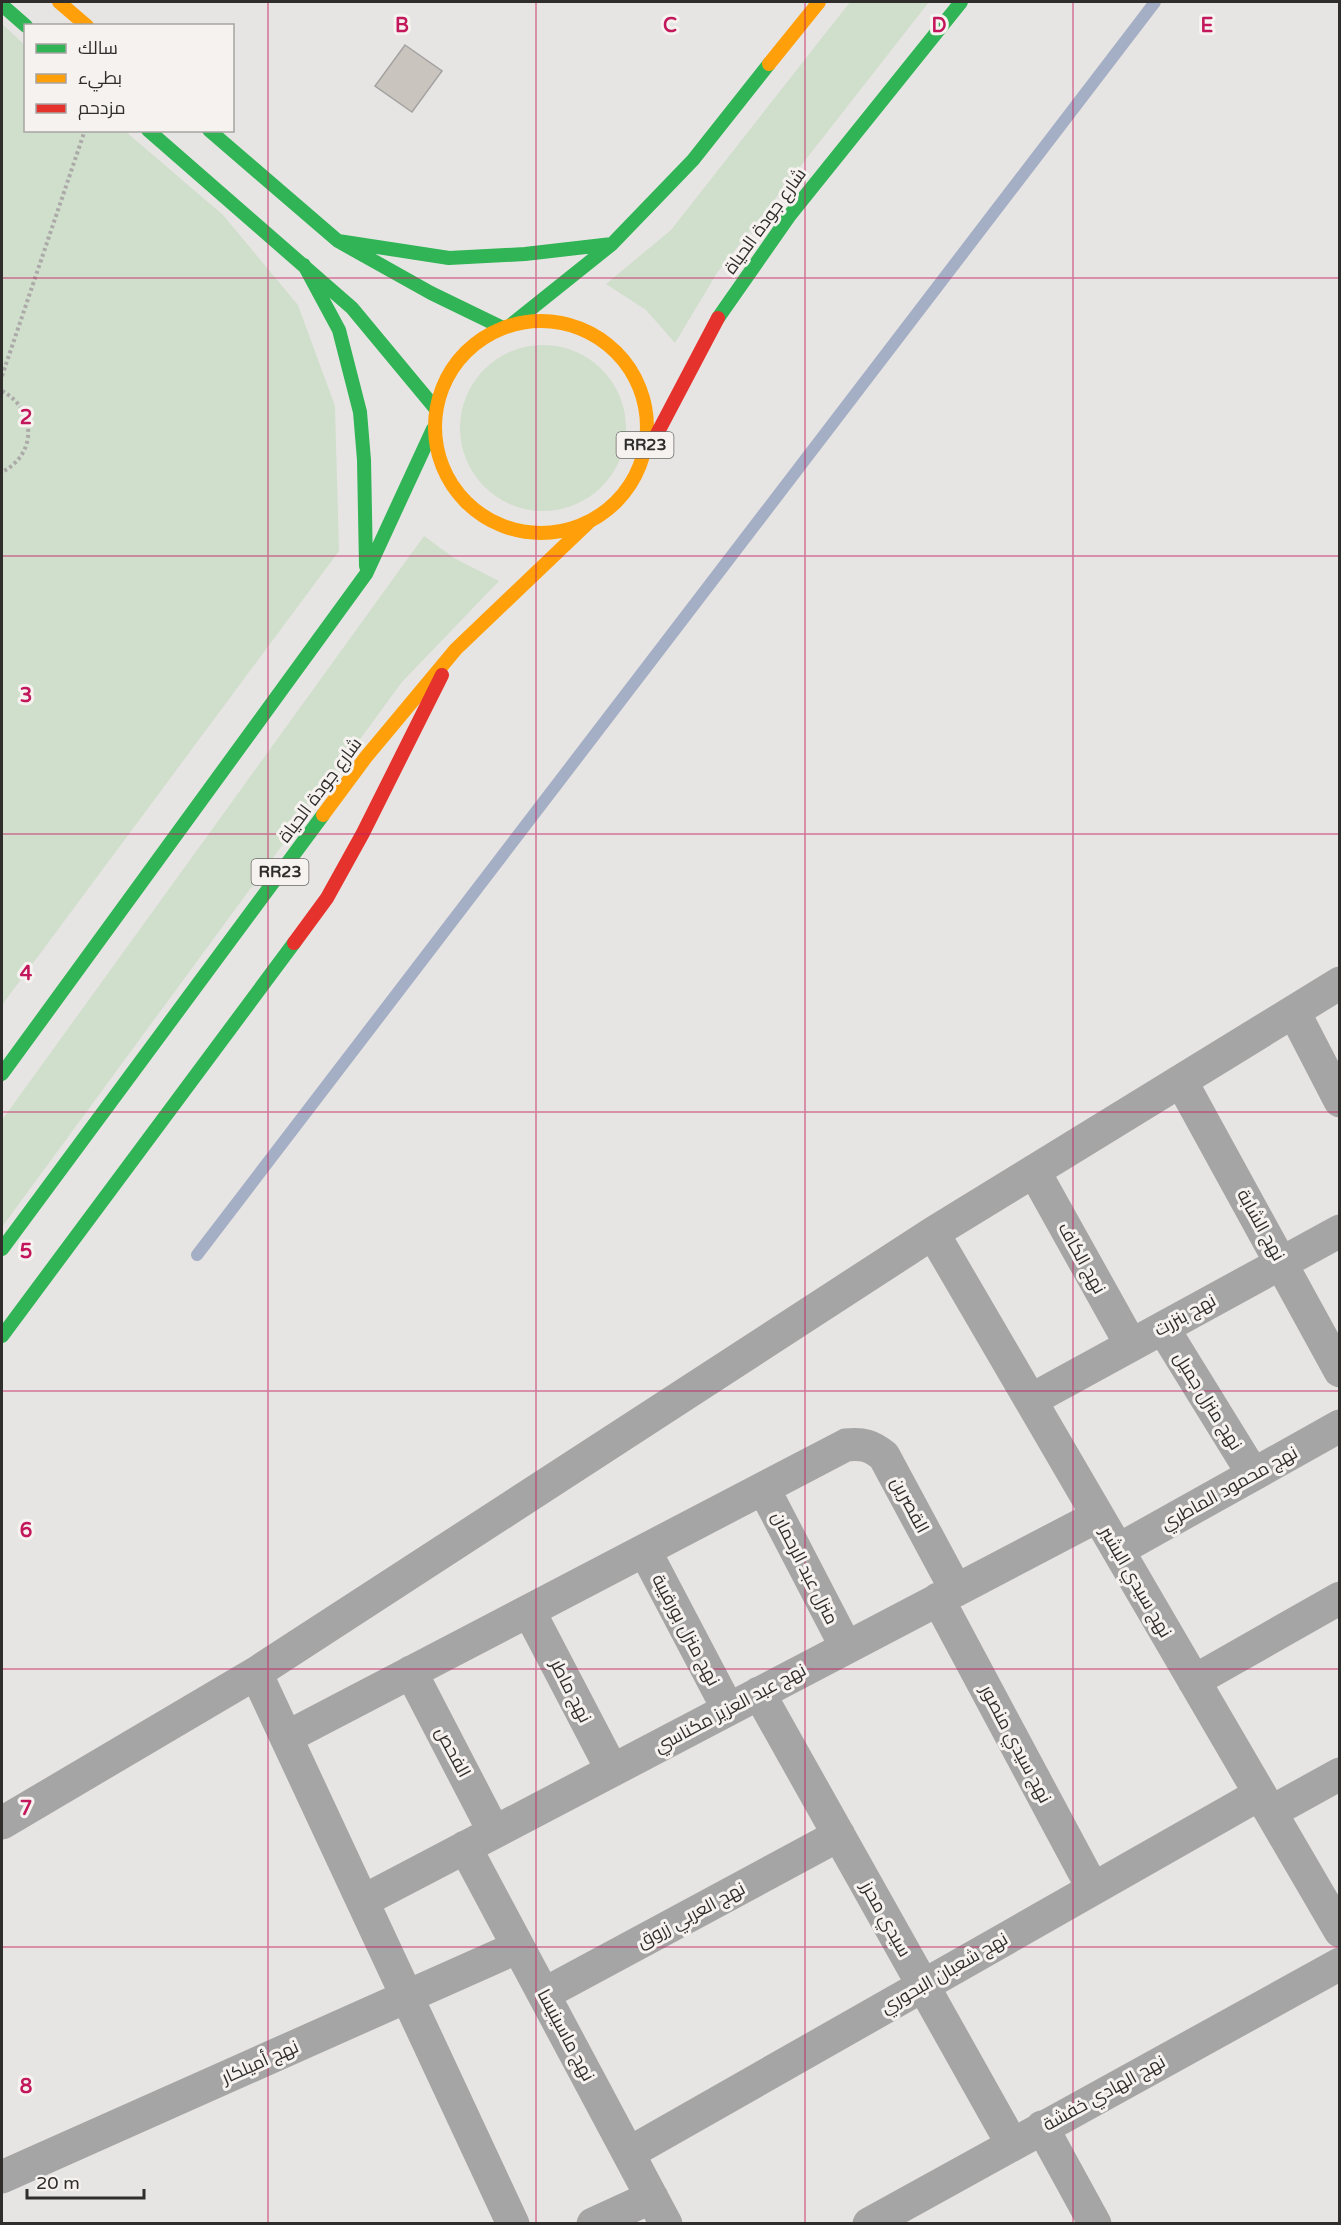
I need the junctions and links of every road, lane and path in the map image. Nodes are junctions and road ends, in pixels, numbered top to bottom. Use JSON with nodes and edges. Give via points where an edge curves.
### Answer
{"nodes":[{"id":1,"x":58,"y":2,"type":"edge"},
{"id":2,"x":819,"y":2,"type":"edge"},
{"id":3,"x":961,"y":2,"type":"edge"},
{"id":4,"x":2,"y":5,"type":"edge"},
{"id":5,"x":24,"y":24,"type":"edge"},
{"id":6,"x":85,"y":24,"type":"edge"},
{"id":7,"x":84,"y":132,"type":"edge"},
{"id":8,"x":150,"y":132,"type":"edge"},
{"id":9,"x":211,"y":132,"type":"edge"},
{"id":10,"x":338,"y":241,"type":"junction"},
{"id":11,"x":612,"y":244,"type":"junction"},
{"id":12,"x":304,"y":265,"type":"junction"},
{"id":13,"x":506,"y":325,"type":"junction"},
{"id":14,"x":2,"y":376,"type":"edge"},
{"id":15,"x":2,"y":391,"type":"edge"},
{"id":16,"x":435,"y":408,"type":"junction"},
{"id":17,"x":434,"y":429,"type":"junction"},
{"id":18,"x":2,"y":472,"type":"edge"},
{"id":19,"x":631,"y":485,"type":"junction"},
{"id":20,"x":589,"y":522,"type":"junction"},
{"id":21,"x":366,"y":574,"type":"junction"},
{"id":22,"x":456,"y":649,"type":"junction"},
{"id":23,"x":1340,"y":983,"type":"edge"},
{"id":24,"x":1294,"y":1012,"type":"junction"},
{"id":25,"x":2,"y":1074,"type":"edge"},
{"id":26,"x":1180,"y":1081,"type":"junction"},
{"id":27,"x":1340,"y":1101,"type":"edge"},
{"id":28,"x":1034,"y":1171,"type":"junction"},
{"id":29,"x":1340,"y":1230,"type":"edge"},
{"id":30,"x":933,"y":1233,"type":"junction"},
{"id":31,"x":2,"y":1249,"type":"edge"},
{"id":32,"x":1282,"y":1262,"type":"junction"},
{"id":33,"x":1163,"y":1328,"type":"junction"},
{"id":34,"x":2,"y":1336,"type":"edge"},
{"id":35,"x":1131,"y":1345,"type":"junction"},
{"id":36,"x":1340,"y":1371,"type":"edge"},
{"id":37,"x":1031,"y":1400,"type":"junction"},
{"id":38,"x":1340,"y":1426,"type":"edge"},
{"id":39,"x":1253,"y":1474,"type":"junction"},
{"id":40,"x":764,"y":1489,"type":"junction"},
{"id":41,"x":1098,"y":1516,"type":"junction"},
{"id":42,"x":1118,"y":1550,"type":"junction"},
{"id":43,"x":645,"y":1551,"type":"junction"},
{"id":44,"x":947,"y":1595,"type":"junction"},
{"id":45,"x":1340,"y":1598,"type":"edge"},
{"id":46,"x":529,"y":1611,"type":"junction"},
{"id":47,"x":846,"y":1647,"type":"junction"},
{"id":48,"x":411,"y":1672,"type":"junction"},
{"id":49,"x":256,"y":1673,"type":"junction"},
{"id":50,"x":1194,"y":1681,"type":"junction"},
{"id":51,"x":759,"y":1693,"type":"junction"},
{"id":52,"x":728,"y":1709,"type":"junction"},
{"id":53,"x":287,"y":1737,"type":"junction"},
{"id":54,"x":612,"y":1770,"type":"junction"},
{"id":55,"x":1340,"y":1774,"type":"edge"},
{"id":56,"x":1265,"y":1803,"type":"junction"},
{"id":57,"x":2,"y":1823,"type":"edge"},
{"id":58,"x":494,"y":1832,"type":"junction"},
{"id":59,"x":839,"y":1835,"type":"junction"},
{"id":60,"x":465,"y":1847,"type":"junction"},
{"id":61,"x":1093,"y":1889,"type":"junction"},
{"id":62,"x":363,"y":1901,"type":"junction"},
{"id":63,"x":1340,"y":1931,"type":"edge"},
{"id":64,"x":518,"y":1947,"type":"junction"},
{"id":65,"x":1340,"y":1964,"type":"edge"},
{"id":66,"x":923,"y":1985,"type":"junction"},
{"id":67,"x":544,"y":1994,"type":"junction"},
{"id":68,"x":407,"y":1996,"type":"junction"},
{"id":69,"x":1042,"y":2127,"type":"junction"},
{"id":70,"x":1012,"y":2144,"type":"junction"},
{"id":71,"x":629,"y":2153,"type":"junction"},
{"id":72,"x":2,"y":2177,"type":"edge"},
{"id":73,"x":659,"y":2210,"type":"edge"},
{"id":74,"x":875,"y":2222,"type":"edge"},
{"id":75,"x":513,"y":2223,"type":"edge"},
{"id":76,"x":593,"y":2223,"type":"edge"},
{"id":77,"x":1095,"y":2223,"type":"edge"}],
"edges":[{"from":1,"to":6,"type":"main road"},
{"from":2,"to":11,"type":"main road","name":"شارع جودة الحياة","number":"RR23","via":[[693,160]]},
{"from":3,"to":19,"type":"main road","name":"شارع جودة الحياة","number":"RR23","via":[[790,215],[723,309]]},
{"from":4,"to":5,"type":"main road"},
{"from":7,"to":14,"type":"path"},
{"from":8,"to":12,"type":"main road"},
{"from":9,"to":10,"type":"main road"},
{"from":10,"to":11,"type":"main road","via":[[449,258]]},
{"from":10,"to":13,"type":"main road","via":[[431,293]]},
{"from":11,"to":13,"type":"main road","name":"شارع جودة الحياة","number":"RR23"},
{"from":12,"to":16,"type":"main road","via":[[352,308]]},
{"from":12,"to":21,"type":"main road","via":[[339,330],[360,412]]},
{"from":13,"to":16,"type":"main road","name":"شارع جودة الحياة","number":"RR23","via":[[470,346],[447,374]]},
{"from":13,"to":19,"type":"main road","name":"شارع جودة الحياة","number":"RR23","via":[[544,320],[576,326],[604,340],[627,363],[642,392],[648,423],[644,456]]},
{"from":15,"to":18,"type":"path","via":[[24,411],[28,428],[26,445],[18,461]]},
{"from":16,"to":17,"type":"main road","name":"شارع جودة الحياة","number":"RR23"},
{"from":17,"to":20,"type":"main road","name":"شارع جودة الحياة","number":"RR23","via":[[438,459],[452,487],[472,510],[499,525],[529,533],[560,532]]},
{"from":17,"to":21,"type":"main road","name":"شارع جودة الحياة","number":"RR23"},
{"from":19,"to":20,"type":"main road","name":"شارع جودة الحياة","number":"RR23","via":[[613,506]]},
{"from":20,"to":22,"type":"main road","name":"شارع جودة الحياة","number":"RR23"},
{"from":21,"to":25,"type":"main road","name":"شارع جودة الحياة","number":"RR23"},
{"from":22,"to":31,"type":"main road","name":"شارع جودة الحياة","number":"RR23","via":[[366,757]]},
{"from":22,"to":34,"type":"main road","via":[[327,898]]},
{"from":23,"to":24,"type":"street"},
{"from":24,"to":26,"type":"street"},
{"from":24,"to":27,"type":"street"},
{"from":26,"to":28,"type":"street"},
{"from":26,"to":32,"type":"street","name":"نهج الشابة"},
{"from":28,"to":30,"type":"street"},
{"from":28,"to":35,"type":"street","name":"نهج الكاف"},
{"from":29,"to":32,"type":"street","name":"نهج بنزرت"},
{"from":30,"to":37,"type":"street","name":"نهج سيدي البشير"},
{"from":30,"to":49,"type":"street"},
{"from":32,"to":33,"type":"street","name":"نهج بنزرت"},
{"from":32,"to":36,"type":"street","name":"نهج الشابة"},
{"from":33,"to":35,"type":"street","name":"نهج بنزرت"},
{"from":33,"to":39,"type":"street","name":"نهج منزل جميل"},
{"from":35,"to":37,"type":"street","name":"نهج بنزرت"},
{"from":37,"to":41,"type":"street","name":"نهج سيدي البشير"},
{"from":38,"to":39,"type":"street","name":"نهج محمود الماطري"},
{"from":39,"to":42,"type":"street","name":"نهج محمود الماطري"},
{"from":40,"to":43,"type":"street"},
{"from":40,"to":44,"type":"street","name":"القصرين","via":[[846,1445],[860,1443],[874,1448],[884,1456]]},
{"from":40,"to":47,"type":"street","name":"منزل عبد الرحمان"},
{"from":41,"to":42,"type":"street","name":"نهج سيدي البشير"},
{"from":41,"to":44,"type":"street","name":"نهج عبد العزيز مكناسي"},
{"from":42,"to":50,"type":"street","name":"نهج سيدي البشير"},
{"from":43,"to":46,"type":"street"},
{"from":43,"to":52,"type":"street","name":"نهج منزل بورقيبة"},
{"from":44,"to":47,"type":"street","name":"نهج عبد العزيز مكناسي"},
{"from":44,"to":61,"type":"street","name":"نهج سيدي منصور"},
{"from":45,"to":50,"type":"street"},
{"from":46,"to":48,"type":"street"},
{"from":46,"to":54,"type":"street","name":"نهج ماطر"},
{"from":47,"to":51,"type":"street","name":"نهج عبد العزيز مكناسي"},
{"from":48,"to":53,"type":"street"},
{"from":48,"to":58,"type":"street","name":"الفحص"},
{"from":49,"to":53,"type":"street"},
{"from":49,"to":57,"type":"street"},
{"from":50,"to":56,"type":"street","name":"نهج سيدي البشير"},
{"from":51,"to":52,"type":"street","name":"نهج عبد العزيز مكناسي"},
{"from":51,"to":59,"type":"street","name":"سيدي محرز"},
{"from":52,"to":54,"type":"street","name":"نهج عبد العزيز مكناسي"},
{"from":53,"to":62,"type":"street"},
{"from":54,"to":58,"type":"street","name":"نهج عبد العزيز مكناسي"},
{"from":55,"to":56,"type":"street","name":"نهج شعبان البحوري"},
{"from":56,"to":61,"type":"street","name":"نهج شعبان البحوري"},
{"from":56,"to":63,"type":"street","name":"نهج سيدي البشير"},
{"from":58,"to":60,"type":"street","name":"نهج عبد العزيز مكناسي"},
{"from":59,"to":66,"type":"street","name":"سيدي محرز"},
{"from":59,"to":67,"type":"street","name":"نهج العربي زروق"},
{"from":60,"to":62,"type":"street","name":"نهج عبد العزيز مكناسي"},
{"from":60,"to":64,"type":"street","name":"نهج ماسينيسا"},
{"from":61,"to":66,"type":"street","name":"نهج شعبان البحوري"},
{"from":62,"to":68,"type":"street"},
{"from":64,"to":67,"type":"street","name":"نهج ماسينيسا"},
{"from":64,"to":68,"type":"street","name":"نهج أميلكار"},
{"from":65,"to":69,"type":"street","name":"نهج الهادي خفشة"},
{"from":66,"to":70,"type":"street","name":"سيدي محرز"},
{"from":66,"to":71,"type":"street","name":"نهج شعبان البحوري"},
{"from":67,"to":71,"type":"street","name":"نهج ماسينيسا"},
{"from":68,"to":72,"type":"street","name":"نهج أميلكار"},
{"from":68,"to":75,"type":"street"},
{"from":69,"to":70,"type":"street","name":"نهج الهادي خفشة"},
{"from":69,"to":77,"type":"street"},
{"from":70,"to":74,"type":"street","name":"نهج الهادي خفشة"},
{"from":71,"to":73,"type":"street","name":"نهج ماسينيسا"},
{"from":73,"to":76,"type":"street"}]}
